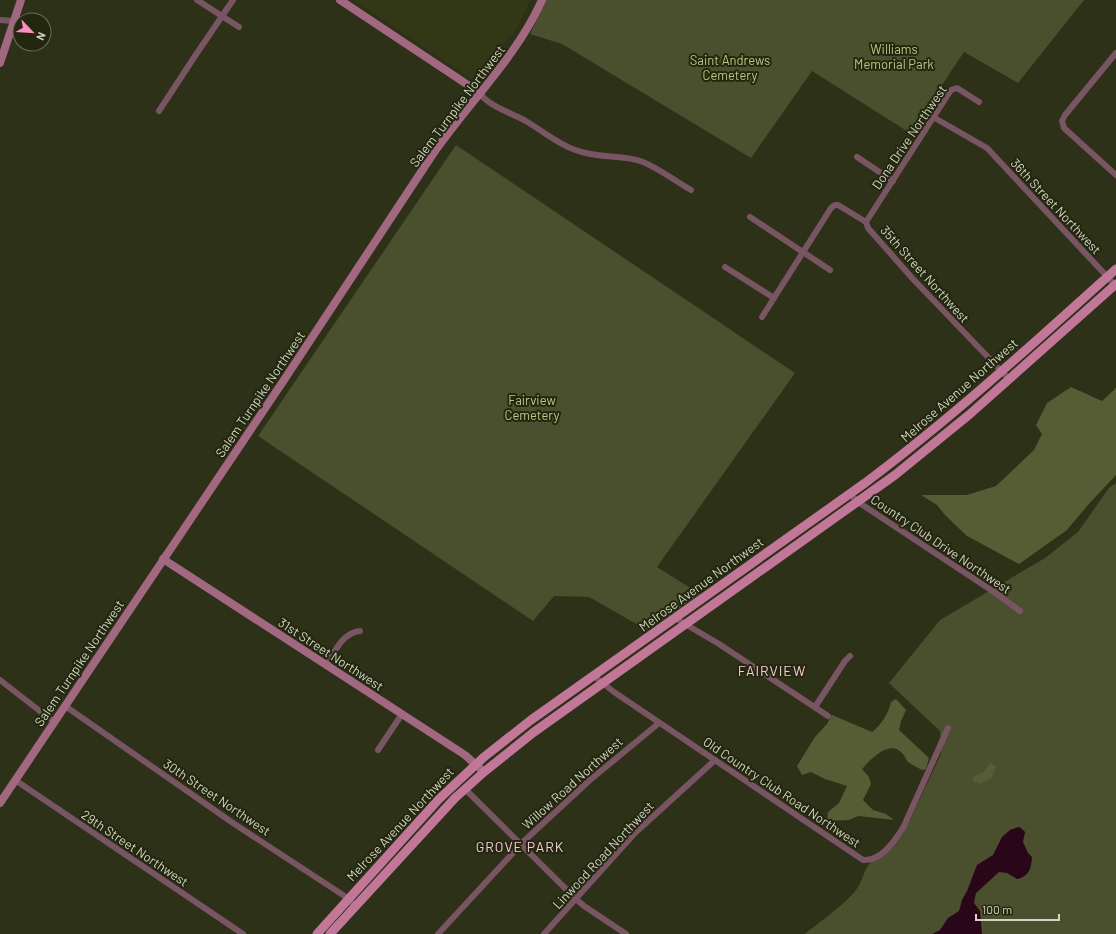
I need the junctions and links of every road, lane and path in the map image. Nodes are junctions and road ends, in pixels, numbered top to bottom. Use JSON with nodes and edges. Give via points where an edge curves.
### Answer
{"nodes":[{"id":1,"x":21,"y":0,"type":"edge"},
{"id":2,"x":197,"y":0,"type":"edge"},
{"id":3,"x":233,"y":0,"type":"edge"},
{"id":4,"x":340,"y":0,"type":"edge"},
{"id":5,"x":542,"y":0,"type":"edge"},
{"id":6,"x":17,"y":12,"type":"edge"},
{"id":7,"x":222,"y":16,"type":"junction"},
{"id":8,"x":0,"y":20,"type":"edge"},
{"id":9,"x":12,"y":21,"type":"edge"},
{"id":10,"x":12,"y":27,"type":"edge"},
{"id":11,"x":239,"y":28,"type":"dead end"},
{"id":12,"x":1116,"y":54,"type":"edge"},
{"id":13,"x":1113,"y":62,"type":"edge"},
{"id":14,"x":0,"y":63,"type":"edge"},
{"id":15,"x":480,"y":94,"type":"junction"},
{"id":16,"x":979,"y":102,"type":"dead end"},
{"id":17,"x":159,"y":111,"type":"dead end"},
{"id":18,"x":934,"y":117,"type":"junction"},
{"id":19,"x":857,"y":157,"type":"dead end"},
{"id":20,"x":1116,"y":175,"type":"edge"},
{"id":21,"x":893,"y":181,"type":"junction"},
{"id":22,"x":691,"y":190,"type":"dead end"},
{"id":23,"x":750,"y":217,"type":"dead end"},
{"id":24,"x":866,"y":222,"type":"junction"},
{"id":25,"x":803,"y":252,"type":"junction"},
{"id":26,"x":725,"y":267,"type":"dead end"},
{"id":27,"x":1116,"y":269,"type":"edge"},
{"id":28,"x":830,"y":270,"type":"dead end"},
{"id":29,"x":1108,"y":277,"type":"junction"},
{"id":30,"x":1115,"y":285,"type":"edge"},
{"id":31,"x":774,"y":298,"type":"junction"},
{"id":32,"x":762,"y":317,"type":"dead end"},
{"id":33,"x":1001,"y":372,"type":"junction"},
{"id":34,"x":1009,"y":380,"type":"junction"},
{"id":35,"x":850,"y":494,"type":"junction"},
{"id":36,"x":858,"y":502,"type":"junction"},
{"id":37,"x":163,"y":559,"type":"junction"},
{"id":38,"x":1020,"y":611,"type":"dead end"},
{"id":39,"x":675,"y":618,"type":"junction"},
{"id":40,"x":686,"y":624,"type":"junction"},
{"id":41,"x":360,"y":630,"type":"dead end"},
{"id":42,"x":850,"y":656,"type":"dead end"},
{"id":43,"x":326,"y":665,"type":"junction"},
{"id":44,"x":594,"y":676,"type":"junction"},
{"id":45,"x":0,"y":680,"type":"edge"},
{"id":46,"x":602,"y":684,"type":"junction"},
{"id":47,"x":65,"y":706,"type":"junction"},
{"id":48,"x":815,"y":707,"type":"junction"},
{"id":49,"x":402,"y":714,"type":"junction"},
{"id":50,"x":828,"y":716,"type":"dead end"},
{"id":51,"x":54,"y":722,"type":"junction"},
{"id":52,"x":659,"y":722,"type":"junction"},
{"id":53,"x":948,"y":728,"type":"dead end"},
{"id":54,"x":378,"y":750,"type":"dead end"},
{"id":55,"x":715,"y":760,"type":"junction"},
{"id":56,"x":476,"y":764,"type":"junction"},
{"id":57,"x":484,"y":772,"type":"junction"},
{"id":58,"x":15,"y":780,"type":"junction"},
{"id":59,"x":465,"y":789,"type":"junction"},
{"id":60,"x":0,"y":803,"type":"edge"},
{"id":61,"x":521,"y":844,"type":"junction"},
{"id":62,"x":575,"y":898,"type":"junction"},
{"id":63,"x":348,"y":899,"type":"junction"},
{"id":64,"x":356,"y":906,"type":"junction"},
{"id":65,"x":324,"y":926,"type":"junction"},
{"id":66,"x":244,"y":934,"type":"edge"},
{"id":67,"x":317,"y":934,"type":"edge"},
{"id":68,"x":332,"y":934,"type":"edge"},
{"id":69,"x":438,"y":934,"type":"edge"},
{"id":70,"x":544,"y":934,"type":"edge"},
{"id":71,"x":626,"y":934,"type":"edge"}],
"edges":[{"from":1,"to":6,"type":"street"},
{"from":2,"to":7,"type":"street"},
{"from":3,"to":7,"type":"street"},
{"from":4,"to":15,"type":"street"},
{"from":5,"to":15,"type":"street","name":"Salem Turnpike Northwest","via":[[519,44]]},
{"from":7,"to":11,"type":"street"},
{"from":7,"to":17,"type":"street"},
{"from":8,"to":9,"type":"street"},
{"from":10,"to":14,"type":"street"},
{"from":12,"to":13,"type":"street"},
{"from":13,"to":20,"type":"street","via":[[1065,115],[1062,123],[1064,128]]},
{"from":15,"to":22,"type":"street","via":[[488,102],[572,149],[643,162]]},
{"from":15,"to":37,"type":"street","name":"Salem Turnpike Northwest","via":[[433,154]]},
{"from":16,"to":18,"type":"street","name":"Dona Drive Northwest","via":[[953,88]]},
{"from":18,"to":21,"type":"street","name":"Dona Drive Northwest"},
{"from":18,"to":29,"type":"street","name":"36th Street Northwest","via":[[987,148]]},
{"from":19,"to":21,"type":"street"},
{"from":21,"to":24,"type":"street","name":"Dona Drive Northwest"},
{"from":23,"to":25,"type":"street"},
{"from":24,"to":25,"type":"street","name":"35th Street Northwest","via":[[838,205],[832,207]]},
{"from":24,"to":33,"type":"street","name":"35th Street Northwest","via":[[868,228],[913,279]]},
{"from":25,"to":28,"type":"street"},
{"from":25,"to":31,"type":"street","name":"35th Street Northwest"},
{"from":26,"to":31,"type":"street"},
{"from":27,"to":29,"type":"main road","name":"Melrose Avenue Northwest"},
{"from":29,"to":30,"type":"street","name":"36th Street Northwest"},
{"from":29,"to":33,"type":"main road","name":"Melrose Avenue Northwest"},
{"from":30,"to":34,"type":"main road","name":"Melrose Avenue Northwest"},
{"from":31,"to":32,"type":"street","name":"35th Street Northwest"},
{"from":33,"to":34,"type":"street","name":"35th Street Northwest"},
{"from":33,"to":35,"type":"main road","name":"Melrose Avenue Northwest","via":[[918,442]]},
{"from":34,"to":36,"type":"main road","name":"Melrose Avenue Northwest","via":[[927,450]]},
{"from":35,"to":36,"type":"street","name":"Country Club Drive Northwest"},
{"from":35,"to":39,"type":"main road","name":"Melrose Avenue Northwest"},
{"from":36,"to":38,"type":"street","name":"Country Club Drive Northwest"},
{"from":36,"to":40,"type":"main road","name":"Melrose Avenue Northwest"},
{"from":37,"to":43,"type":"street","name":"31st Street Northwest"},
{"from":37,"to":47,"type":"street","name":"Salem Turnpike Northwest"},
{"from":39,"to":40,"type":"street"},
{"from":39,"to":44,"type":"main road","name":"Melrose Avenue Northwest"},
{"from":40,"to":46,"type":"main road","name":"Melrose Avenue Northwest"},
{"from":40,"to":48,"type":"street"},
{"from":41,"to":43,"type":"street","via":[[349,634],[343,640]]},
{"from":42,"to":48,"type":"street"},
{"from":43,"to":49,"type":"street","name":"31st Street Northwest"},
{"from":44,"to":46,"type":"street","name":"Old Country Club Road Northwest"},
{"from":44,"to":56,"type":"main road","name":"Melrose Avenue Northwest","via":[[531,720]]},
{"from":45,"to":51,"type":"street"},
{"from":46,"to":52,"type":"street","name":"Old Country Club Road Northwest"},
{"from":46,"to":57,"type":"main road","name":"Melrose Avenue Northwest","via":[[534,732]]},
{"from":47,"to":51,"type":"street","name":"Salem Turnpike Northwest"},
{"from":47,"to":63,"type":"street","name":"30th Street Northwest"},
{"from":48,"to":50,"type":"street"},
{"from":49,"to":54,"type":"street"},
{"from":49,"to":56,"type":"street","name":"31st Street Northwest","via":[[465,754]]},
{"from":51,"to":58,"type":"street","name":"Salem Turnpike Northwest"},
{"from":52,"to":55,"type":"street","name":"Old Country Club Road Northwest"},
{"from":52,"to":61,"type":"street","name":"Willow Road Northwest"},
{"from":53,"to":55,"type":"street","name":"Old Country Club Road Northwest","via":[[903,828],[888,848],[876,858],[868,860],[860,858]]},
{"from":55,"to":62,"type":"street","name":"Linwood Road Northwest","via":[[635,833]]},
{"from":56,"to":57,"type":"street","name":"31st Street Northwest"},
{"from":56,"to":63,"type":"main road","name":"Melrose Avenue Northwest","via":[[427,811]]},
{"from":57,"to":59,"type":"main road","name":"Melrose Avenue Northwest"},
{"from":58,"to":60,"type":"street","name":"Salem Turnpike Northwest"},
{"from":58,"to":66,"type":"street","name":"29th Street Northwest"},
{"from":59,"to":61,"type":"street"},
{"from":59,"to":64,"type":"main road","name":"Melrose Avenue Northwest"},
{"from":61,"to":62,"type":"street"},
{"from":61,"to":69,"type":"street","name":"Willow Road Northwest"},
{"from":62,"to":70,"type":"street","name":"Linwood Road Northwest"},
{"from":62,"to":71,"type":"street"},
{"from":63,"to":64,"type":"street","name":"30th Street Northwest"},
{"from":63,"to":65,"type":"main road","name":"Melrose Avenue Northwest"},
{"from":64,"to":68,"type":"main road","name":"Melrose Avenue Northwest"},
{"from":65,"to":67,"type":"main road","name":"Melrose Avenue Northwest"},
{"from":65,"to":68,"type":"street"}]}
